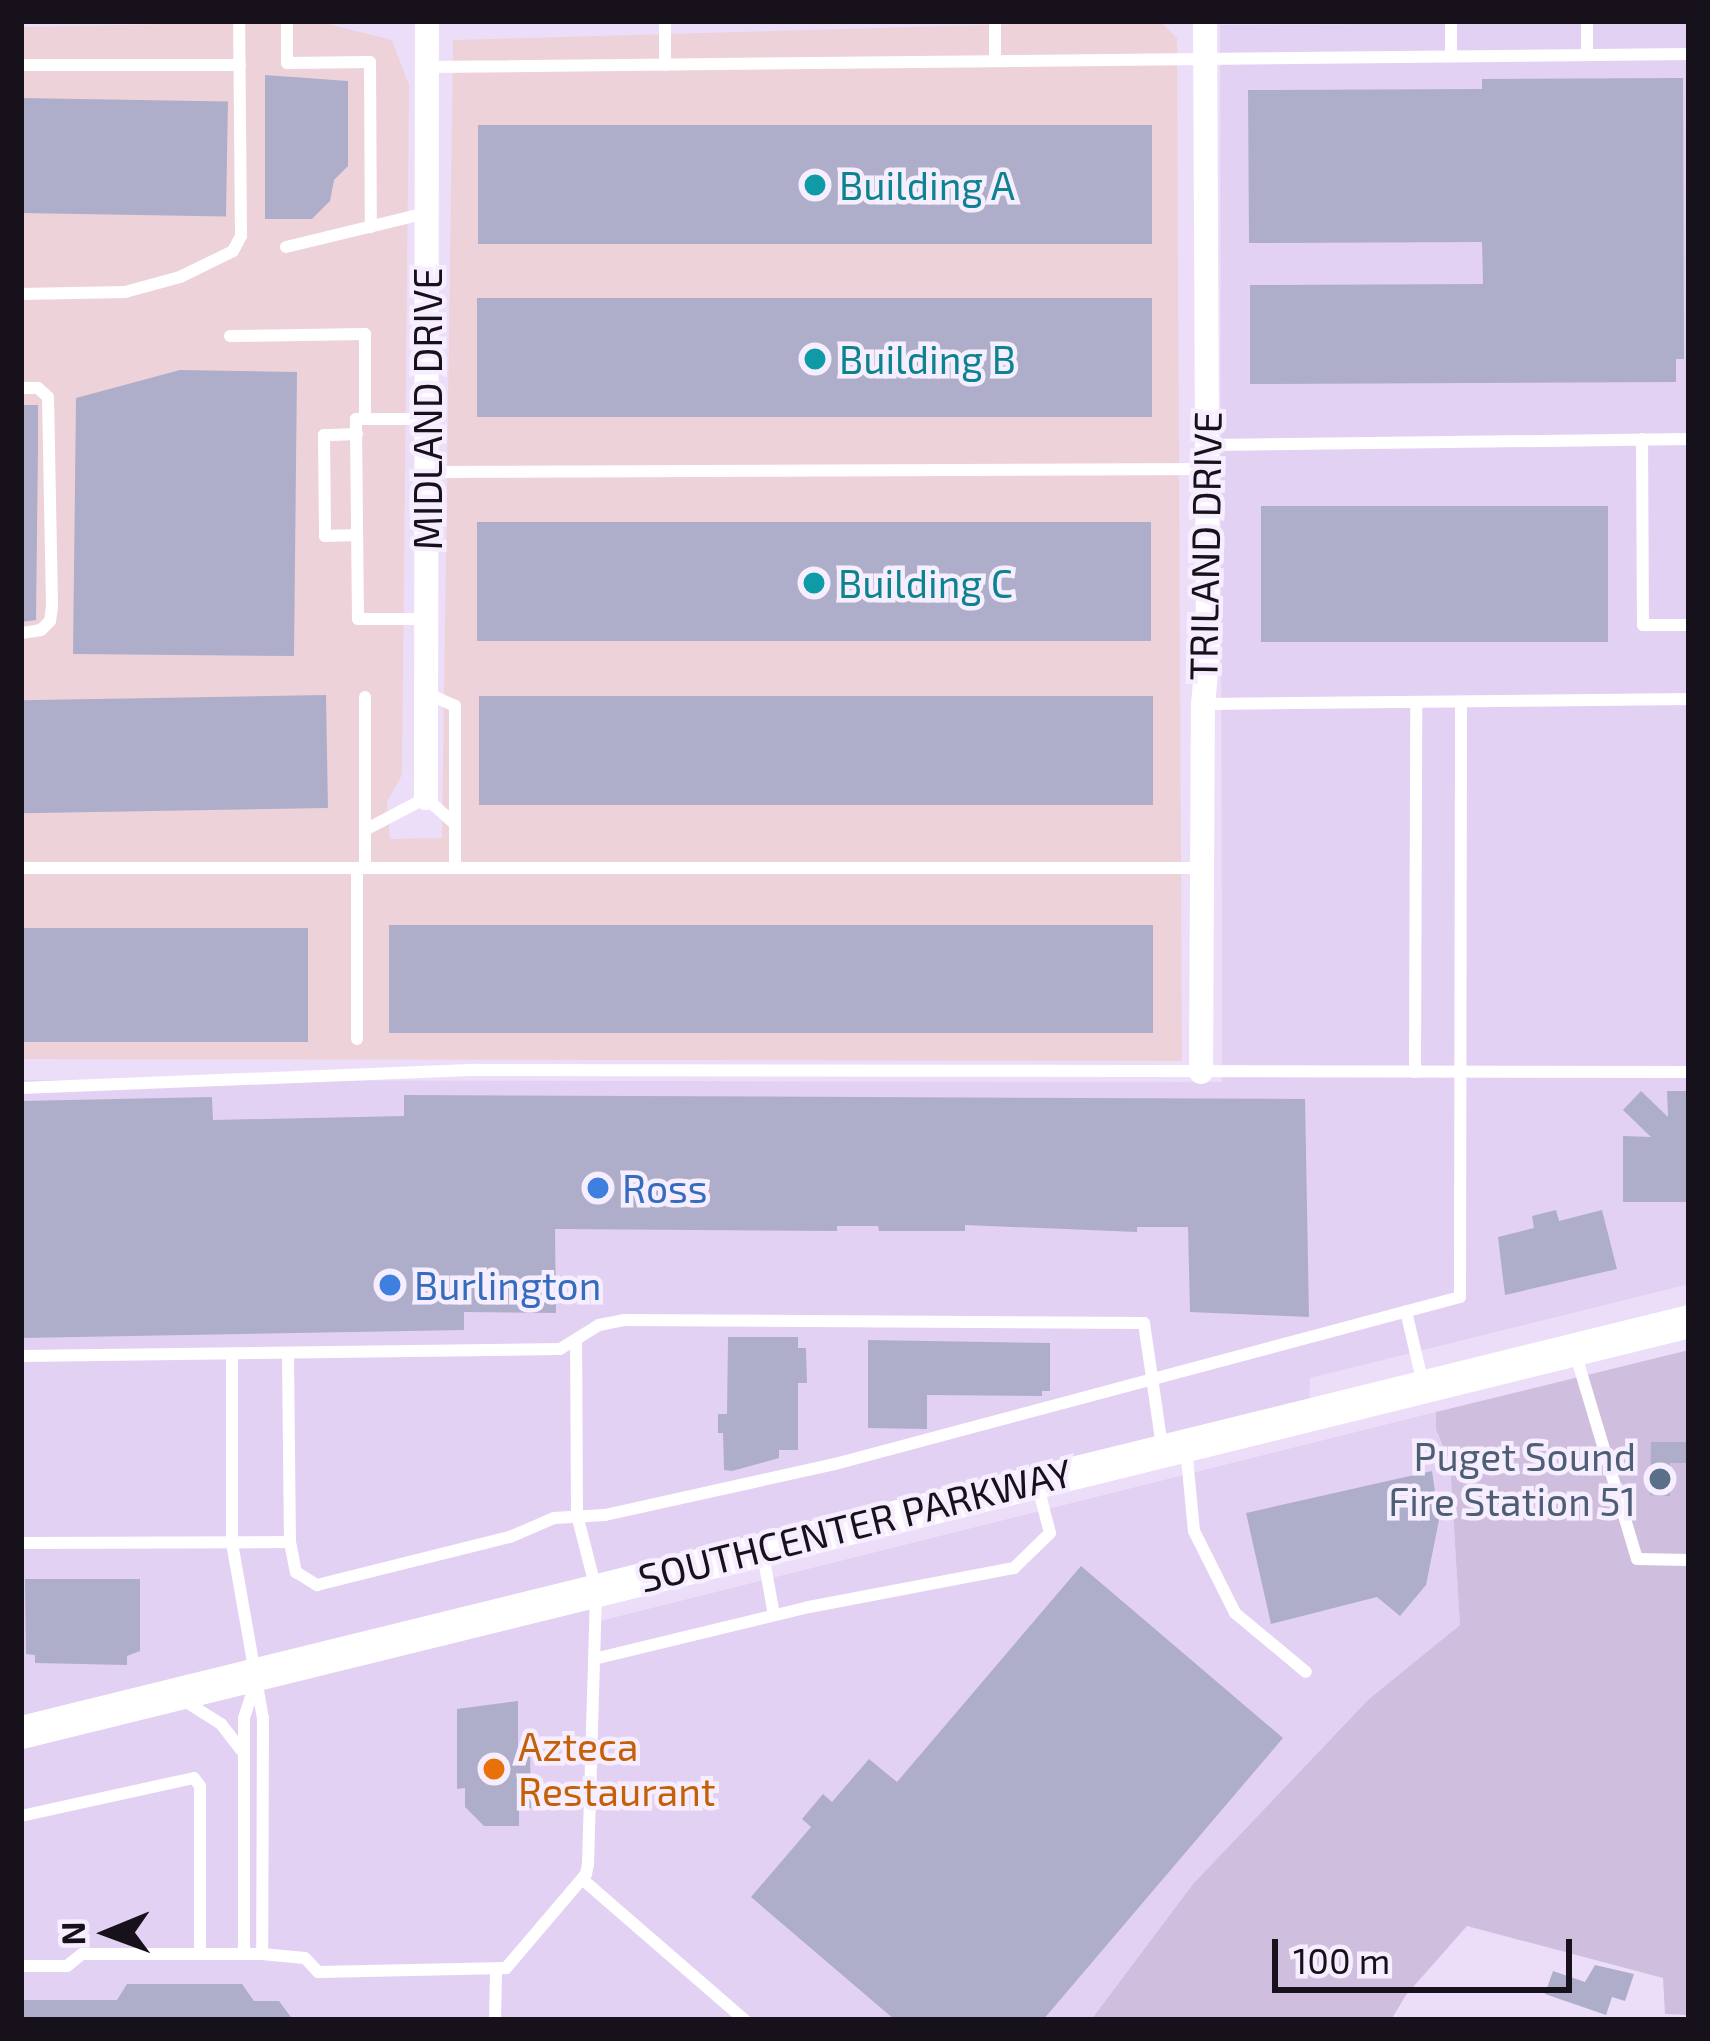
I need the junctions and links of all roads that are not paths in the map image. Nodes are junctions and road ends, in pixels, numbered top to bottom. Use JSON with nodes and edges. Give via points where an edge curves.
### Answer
{"nodes":[{"id":1,"x":239,"y":21,"type":"edge"},
{"id":2,"x":287,"y":21,"type":"edge"},
{"id":3,"x":427,"y":21,"type":"edge"},
{"id":4,"x":665,"y":21,"type":"edge"},
{"id":5,"x":995,"y":21,"type":"edge"},
{"id":6,"x":1205,"y":21,"type":"edge"},
{"id":7,"x":1450,"y":21,"type":"edge"},
{"id":8,"x":1587,"y":21,"type":"edge"},
{"id":9,"x":1689,"y":54,"type":"edge"},
{"id":10,"x":1587,"y":55,"type":"junction"},
{"id":11,"x":1451,"y":56,"type":"junction"},
{"id":12,"x":1205,"y":59,"type":"junction"},
{"id":13,"x":995,"y":61,"type":"junction"},
{"id":14,"x":240,"y":64,"type":"junction"},
{"id":15,"x":21,"y":65,"type":"edge"},
{"id":16,"x":665,"y":65,"type":"junction"},
{"id":17,"x":428,"y":67,"type":"junction"},
{"id":18,"x":427,"y":213,"type":"junction"},
{"id":19,"x":371,"y":227,"type":"junction"},
{"id":20,"x":286,"y":247,"type":"dead end"},
{"id":21,"x":21,"y":294,"type":"edge"},
{"id":22,"x":230,"y":336,"type":"dead end"},
{"id":23,"x":21,"y":388,"type":"edge"},
{"id":24,"x":365,"y":419,"type":"junction"},
{"id":25,"x":427,"y":419,"type":"junction"},
{"id":26,"x":357,"y":434,"type":"junction"},
{"id":27,"x":1642,"y":439,"type":"junction"},
{"id":28,"x":1689,"y":439,"type":"edge"},
{"id":29,"x":1207,"y":457,"type":"junction"},
{"id":30,"x":426,"y":472,"type":"junction"},
{"id":31,"x":357,"y":536,"type":"junction"},
{"id":32,"x":426,"y":619,"type":"junction"},
{"id":33,"x":1689,"y":625,"type":"edge"},
{"id":34,"x":21,"y":633,"type":"edge"},
{"id":35,"x":426,"y":693,"type":"junction"},
{"id":36,"x":364,"y":697,"type":"dead end"},
{"id":37,"x":1689,"y":699,"type":"edge"},
{"id":38,"x":1416,"y":702,"type":"junction"},
{"id":39,"x":1461,"y":702,"type":"junction"},
{"id":40,"x":1203,"y":704,"type":"junction"},
{"id":41,"x":426,"y":798,"type":"junction"},
{"id":42,"x":455,"y":824,"type":"junction"},
{"id":43,"x":364,"y":830,"type":"junction"},
{"id":44,"x":21,"y":868,"type":"edge"},
{"id":45,"x":361,"y":868,"type":"junction"},
{"id":46,"x":455,"y":868,"type":"junction"},
{"id":47,"x":1202,"y":868,"type":"junction"},
{"id":48,"x":357,"y":1040,"type":"dead end"},
{"id":49,"x":1202,"y":1072,"type":"junction"},
{"id":50,"x":1414,"y":1072,"type":"junction"},
{"id":51,"x":1461,"y":1072,"type":"junction"},
{"id":52,"x":1689,"y":1072,"type":"edge"},
{"id":53,"x":21,"y":1088,"type":"edge"},
{"id":54,"x":1406,"y":1311,"type":"junction"},
{"id":55,"x":1689,"y":1321,"type":"edge"},
{"id":56,"x":576,"y":1340,"type":"junction"},
{"id":57,"x":1574,"y":1348,"type":"junction"},
{"id":58,"x":288,"y":1355,"type":"junction"},
{"id":59,"x":21,"y":1356,"type":"edge"},
{"id":60,"x":232,"y":1356,"type":"junction"},
{"id":61,"x":1151,"y":1382,"type":"junction"},
{"id":62,"x":1423,"y":1384,"type":"junction"},
{"id":63,"x":1173,"y":1444,"type":"junction"},
{"id":64,"x":1036,"y":1481,"type":"junction"},
{"id":65,"x":577,"y":1515,"type":"junction"},
{"id":66,"x":21,"y":1543,"type":"edge"},
{"id":67,"x":290,"y":1543,"type":"junction"},
{"id":68,"x":232,"y":1544,"type":"junction"},
{"id":69,"x":761,"y":1548,"type":"junction"},
{"id":70,"x":1689,"y":1560,"type":"edge"},
{"id":71,"x":596,"y":1589,"type":"junction"},
{"id":72,"x":774,"y":1615,"type":"junction"},
{"id":73,"x":594,"y":1659,"type":"junction"},
{"id":74,"x":1306,"y":1672,"type":"dead end"},
{"id":75,"x":258,"y":1675,"type":"junction"},
{"id":76,"x":174,"y":1694,"type":"junction"},
{"id":77,"x":21,"y":1732,"type":"edge"},
{"id":78,"x":244,"y":1756,"type":"junction"},
{"id":79,"x":21,"y":1816,"type":"edge"},
{"id":80,"x":582,"y":1879,"type":"junction"},
{"id":81,"x":200,"y":1954,"type":"junction"},
{"id":82,"x":244,"y":1954,"type":"junction"},
{"id":83,"x":262,"y":1954,"type":"junction"},
{"id":84,"x":21,"y":1966,"type":"edge"},
{"id":85,"x":496,"y":1972,"type":"junction"},
{"id":86,"x":495,"y":2020,"type":"edge"},
{"id":87,"x":745,"y":2020,"type":"edge"}],
"edges":[{"from":1,"to":14,"type":"lane"},
{"from":2,"to":19,"type":"lane","via":[[287,63],[370,62]]},
{"from":3,"to":17,"type":"street","name":"MIDLAND DRIVE"},
{"from":4,"to":16,"type":"lane"},
{"from":5,"to":13,"type":"lane"},
{"from":6,"to":12,"type":"street","name":"TRILAND DRIVE"},
{"from":7,"to":11,"type":"lane"},
{"from":8,"to":10,"type":"lane"},
{"from":9,"to":10,"type":"lane"},
{"from":10,"to":11,"type":"lane"},
{"from":11,"to":12,"type":"lane"},
{"from":12,"to":13,"type":"lane"},
{"from":12,"to":29,"type":"street","name":"TRILAND DRIVE"},
{"from":13,"to":16,"type":"lane"},
{"from":14,"to":15,"type":"lane"},
{"from":14,"to":21,"type":"lane","via":[[241,236],[233,250],[125,292]]},
{"from":16,"to":17,"type":"lane"},
{"from":17,"to":18,"type":"street","name":"MIDLAND DRIVE"},
{"from":18,"to":19,"type":"lane"},
{"from":18,"to":25,"type":"street","name":"MIDLAND DRIVE"},
{"from":19,"to":20,"type":"lane"},
{"from":22,"to":24,"type":"lane","via":[[364,334]]},
{"from":23,"to":34,"type":"lane","via":[[48,397],[52,584],[50,621]]},
{"from":24,"to":25,"type":"lane"},
{"from":24,"to":26,"type":"lane","via":[[356,419]]},
{"from":25,"to":30,"type":"street","name":"MIDLAND DRIVE"},
{"from":26,"to":31,"type":"lane"},
{"from":26,"to":31,"type":"lane","via":[[324,434],[325,536]]},
{"from":27,"to":28,"type":"lane"},
{"from":27,"to":29,"type":"lane"},
{"from":27,"to":33,"type":"lane","via":[[1643,625]]},
{"from":29,"to":30,"type":"lane"},
{"from":29,"to":40,"type":"street","name":"TRILAND DRIVE"},
{"from":30,"to":32,"type":"street","name":"MIDLAND DRIVE"},
{"from":31,"to":32,"type":"lane","via":[[358,619]]},
{"from":32,"to":35,"type":"street","name":"MIDLAND DRIVE"},
{"from":35,"to":41,"type":"street","name":"MIDLAND DRIVE"},
{"from":35,"to":42,"type":"lane","via":[[455,706]]},
{"from":36,"to":43,"type":"lane"},
{"from":37,"to":39,"type":"lane"},
{"from":38,"to":39,"type":"lane"},
{"from":38,"to":40,"type":"lane"},
{"from":38,"to":50,"type":"lane"},
{"from":39,"to":51,"type":"lane"},
{"from":40,"to":47,"type":"street","name":"TRILAND DRIVE"},
{"from":41,"to":42,"type":"lane"},
{"from":41,"to":43,"type":"lane"},
{"from":42,"to":46,"type":"lane"},
{"from":43,"to":45,"type":"lane"},
{"from":44,"to":45,"type":"lane"},
{"from":45,"to":46,"type":"lane"},
{"from":45,"to":48,"type":"lane"},
{"from":46,"to":47,"type":"lane"},
{"from":47,"to":49,"type":"street","name":"TRILAND DRIVE"},
{"from":49,"to":50,"type":"lane"},
{"from":49,"to":53,"type":"lane","via":[[476,1070]]},
{"from":50,"to":51,"type":"lane"},
{"from":51,"to":52,"type":"lane"},
{"from":51,"to":54,"type":"lane","via":[[1460,1297]]},
{"from":54,"to":61,"type":"lane"},
{"from":54,"to":62,"type":"lane"},
{"from":55,"to":57,"type":"main road","name":"SOUTHCENTER PARKWAY"},
{"from":56,"to":58,"type":"lane","via":[[560,1349]]},
{"from":56,"to":61,"type":"lane","via":[[624,1320],[1144,1323]]},
{"from":56,"to":65,"type":"lane"},
{"from":57,"to":62,"type":"main road","name":"SOUTHCENTER PARKWAY"},
{"from":57,"to":70,"type":"lane","via":[[1637,1559]]},
{"from":58,"to":60,"type":"lane"},
{"from":58,"to":67,"type":"lane"},
{"from":59,"to":60,"type":"lane"},
{"from":60,"to":68,"type":"lane"},
{"from":61,"to":63,"type":"lane"},
{"from":61,"to":65,"type":"lane","via":[[835,1464]]},
{"from":62,"to":63,"type":"main road","name":"SOUTHCENTER PARKWAY"},
{"from":63,"to":64,"type":"main road","name":"SOUTHCENTER PARKWAY"},
{"from":63,"to":74,"type":"lane","via":[[1194,1532],[1234,1612]]},
{"from":64,"to":69,"type":"main road","name":"SOUTHCENTER PARKWAY"},
{"from":64,"to":72,"type":"lane","via":[[1051,1533],[1014,1568]]},
{"from":65,"to":67,"type":"lane","via":[[316,1585],[296,1572]]},
{"from":65,"to":71,"type":"lane"},
{"from":66,"to":68,"type":"lane"},
{"from":67,"to":68,"type":"lane"},
{"from":68,"to":75,"type":"lane"},
{"from":69,"to":71,"type":"main road","name":"SOUTHCENTER PARKWAY"},
{"from":69,"to":72,"type":"lane"},
{"from":71,"to":73,"type":"lane"},
{"from":71,"to":75,"type":"main road","name":"SOUTHCENTER PARKWAY"},
{"from":72,"to":73,"type":"lane"},
{"from":73,"to":80,"type":"lane"},
{"from":75,"to":76,"type":"main road","name":"SOUTHCENTER PARKWAY"},
{"from":75,"to":78,"type":"lane","via":[[244,1718]]},
{"from":75,"to":83,"type":"lane"},
{"from":76,"to":77,"type":"main road","name":"SOUTHCENTER PARKWAY"},
{"from":76,"to":78,"type":"lane","via":[[221,1724]]},
{"from":78,"to":82,"type":"lane"},
{"from":79,"to":81,"type":"lane","via":[[194,1778]]},
{"from":80,"to":85,"type":"lane"},
{"from":80,"to":87,"type":"lane"},
{"from":81,"to":82,"type":"lane"},
{"from":81,"to":84,"type":"lane","via":[[82,1954],[68,1966]]},
{"from":82,"to":83,"type":"lane"},
{"from":83,"to":85,"type":"lane","via":[[305,1958],[318,1972]]},
{"from":85,"to":86,"type":"lane"}]}
